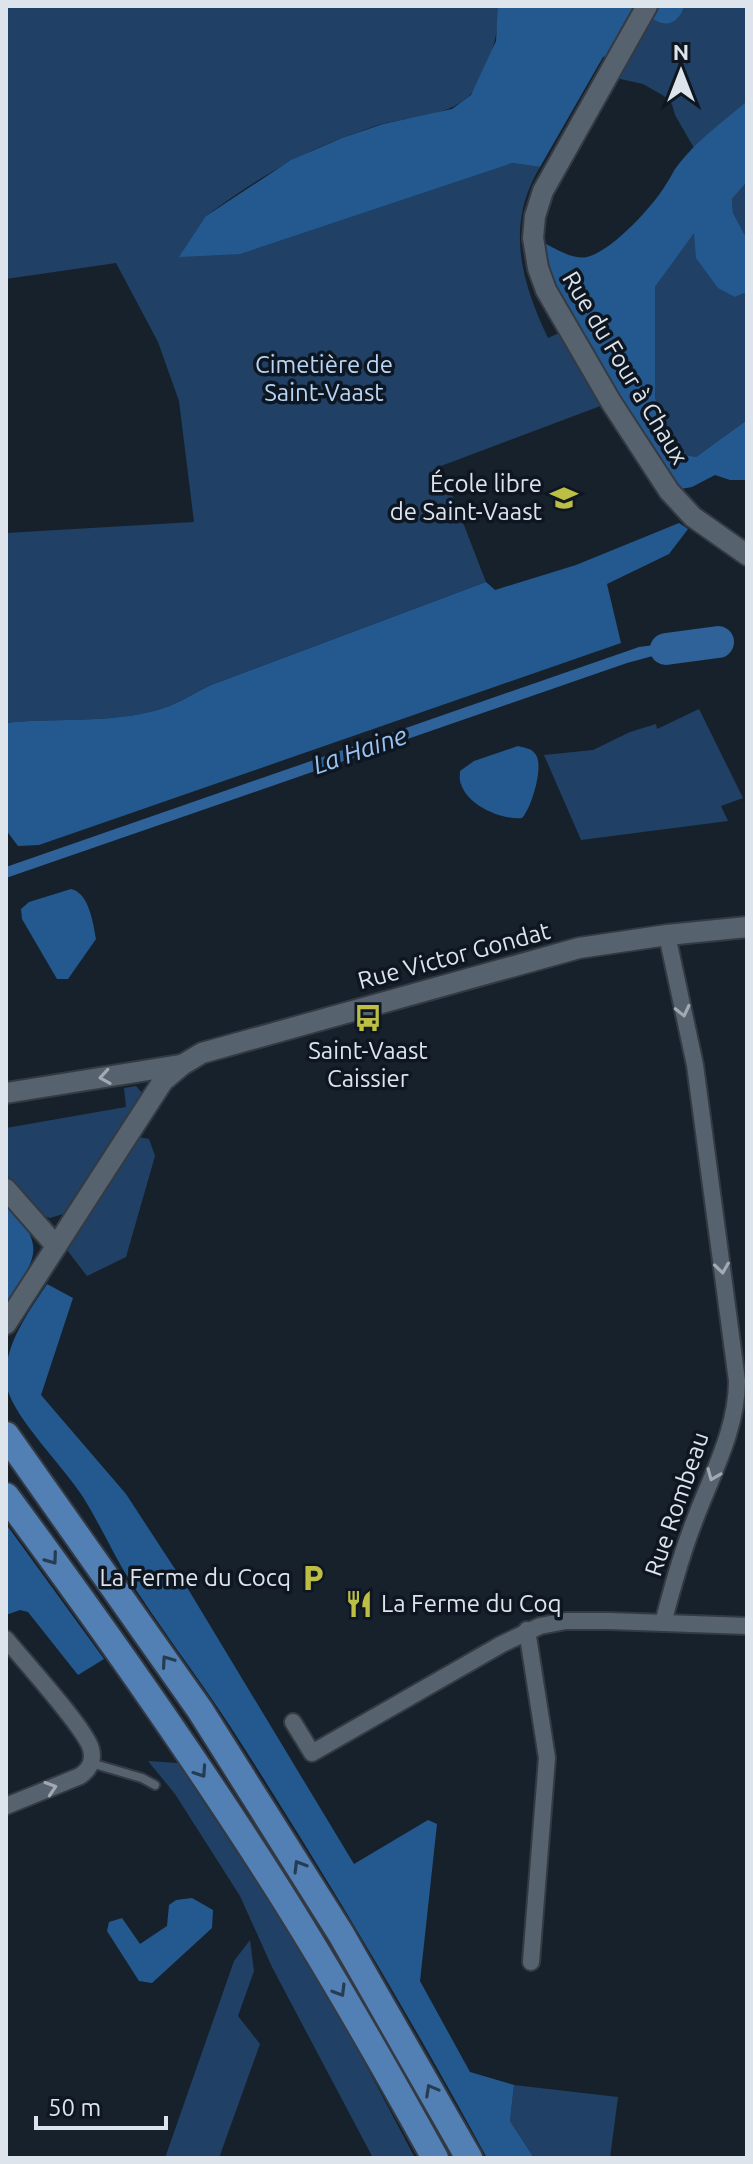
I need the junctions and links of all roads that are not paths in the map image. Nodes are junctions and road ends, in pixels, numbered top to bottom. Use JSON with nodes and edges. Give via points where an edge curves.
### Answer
{"nodes":[{"id":1,"x":647,"y":6,"type":"edge"},
{"id":2,"x":747,"y":555,"type":"edge"},
{"id":3,"x":747,"y":927,"type":"edge"},
{"id":4,"x":667,"y":935,"type":"junction"},
{"id":5,"x":182,"y":1065,"type":"junction"},
{"id":6,"x":6,"y":1093,"type":"edge"},
{"id":7,"x":6,"y":1189,"type":"edge"},
{"id":8,"x":56,"y":1246,"type":"junction"},
{"id":9,"x":6,"y":1324,"type":"edge"},
{"id":10,"x":742,"y":1402,"type":"edge"},
{"id":11,"x":6,"y":1435,"type":"edge"},
{"id":12,"x":6,"y":1496,"type":"edge"},
{"id":13,"x":663,"y":1623,"type":"junction"},
{"id":14,"x":747,"y":1626,"type":"edge"},
{"id":15,"x":527,"y":1630,"type":"junction"},
{"id":16,"x":6,"y":1639,"type":"edge"},
{"id":17,"x":293,"y":1722,"type":"dead end"},
{"id":18,"x":91,"y":1763,"type":"junction"},
{"id":19,"x":155,"y":1785,"type":"dead end"},
{"id":20,"x":6,"y":1806,"type":"edge"},
{"id":21,"x":531,"y":1962,"type":"dead end"},
{"id":22,"x":435,"y":2158,"type":"edge"},
{"id":23,"x":469,"y":2158,"type":"edge"}],
"edges":[{"from":1,"to":2,"type":"street","name":"Rue du Four à Chaux","via":[[543,191],[535,216],[534,249],[546,290],[664,484],[693,517]]},
{"from":3,"to":4,"type":"street","name":"Rue Victor Gondat"},
{"from":4,"to":5,"type":"street","name":"Rue Victor Gondat","via":[[579,948],[202,1053]]},
{"from":4,"to":10,"type":"street","name":"Rue Rombeau","one_way":true,"via":[[695,1065]]},
{"from":5,"to":6,"type":"street","name":"Rue Victor Gondat","one_way":true},
{"from":5,"to":8,"type":"street","name":"Rue Victor Gondat","via":[[163,1081]]},
{"from":7,"to":8,"type":"street"},
{"from":8,"to":9,"type":"street","name":"Rue Victor Gondat"},
{"from":10,"to":13,"type":"street","name":"Rue Rombeau","one_way":true,"via":[[693,1523]]},
{"from":23,"to":11,"type":"highway","one_way":true,"via":[[356,1959],[192,1697]]},
{"from":12,"to":22,"type":"highway","one_way":true,"via":[[269,1874]]},
{"from":13,"to":14,"type":"street"},
{"from":13,"to":15,"type":"street","via":[[566,1621]]},
{"from":15,"to":17,"type":"street","via":[[312,1753]]},
{"from":15,"to":21,"type":"street","via":[[547,1758]]},
{"from":16,"to":18,"type":"street","via":[[88,1742]]},
{"from":18,"to":19,"type":"lane"},
{"from":20,"to":18,"type":"street","one_way":true,"via":[[75,1780]]}]}
